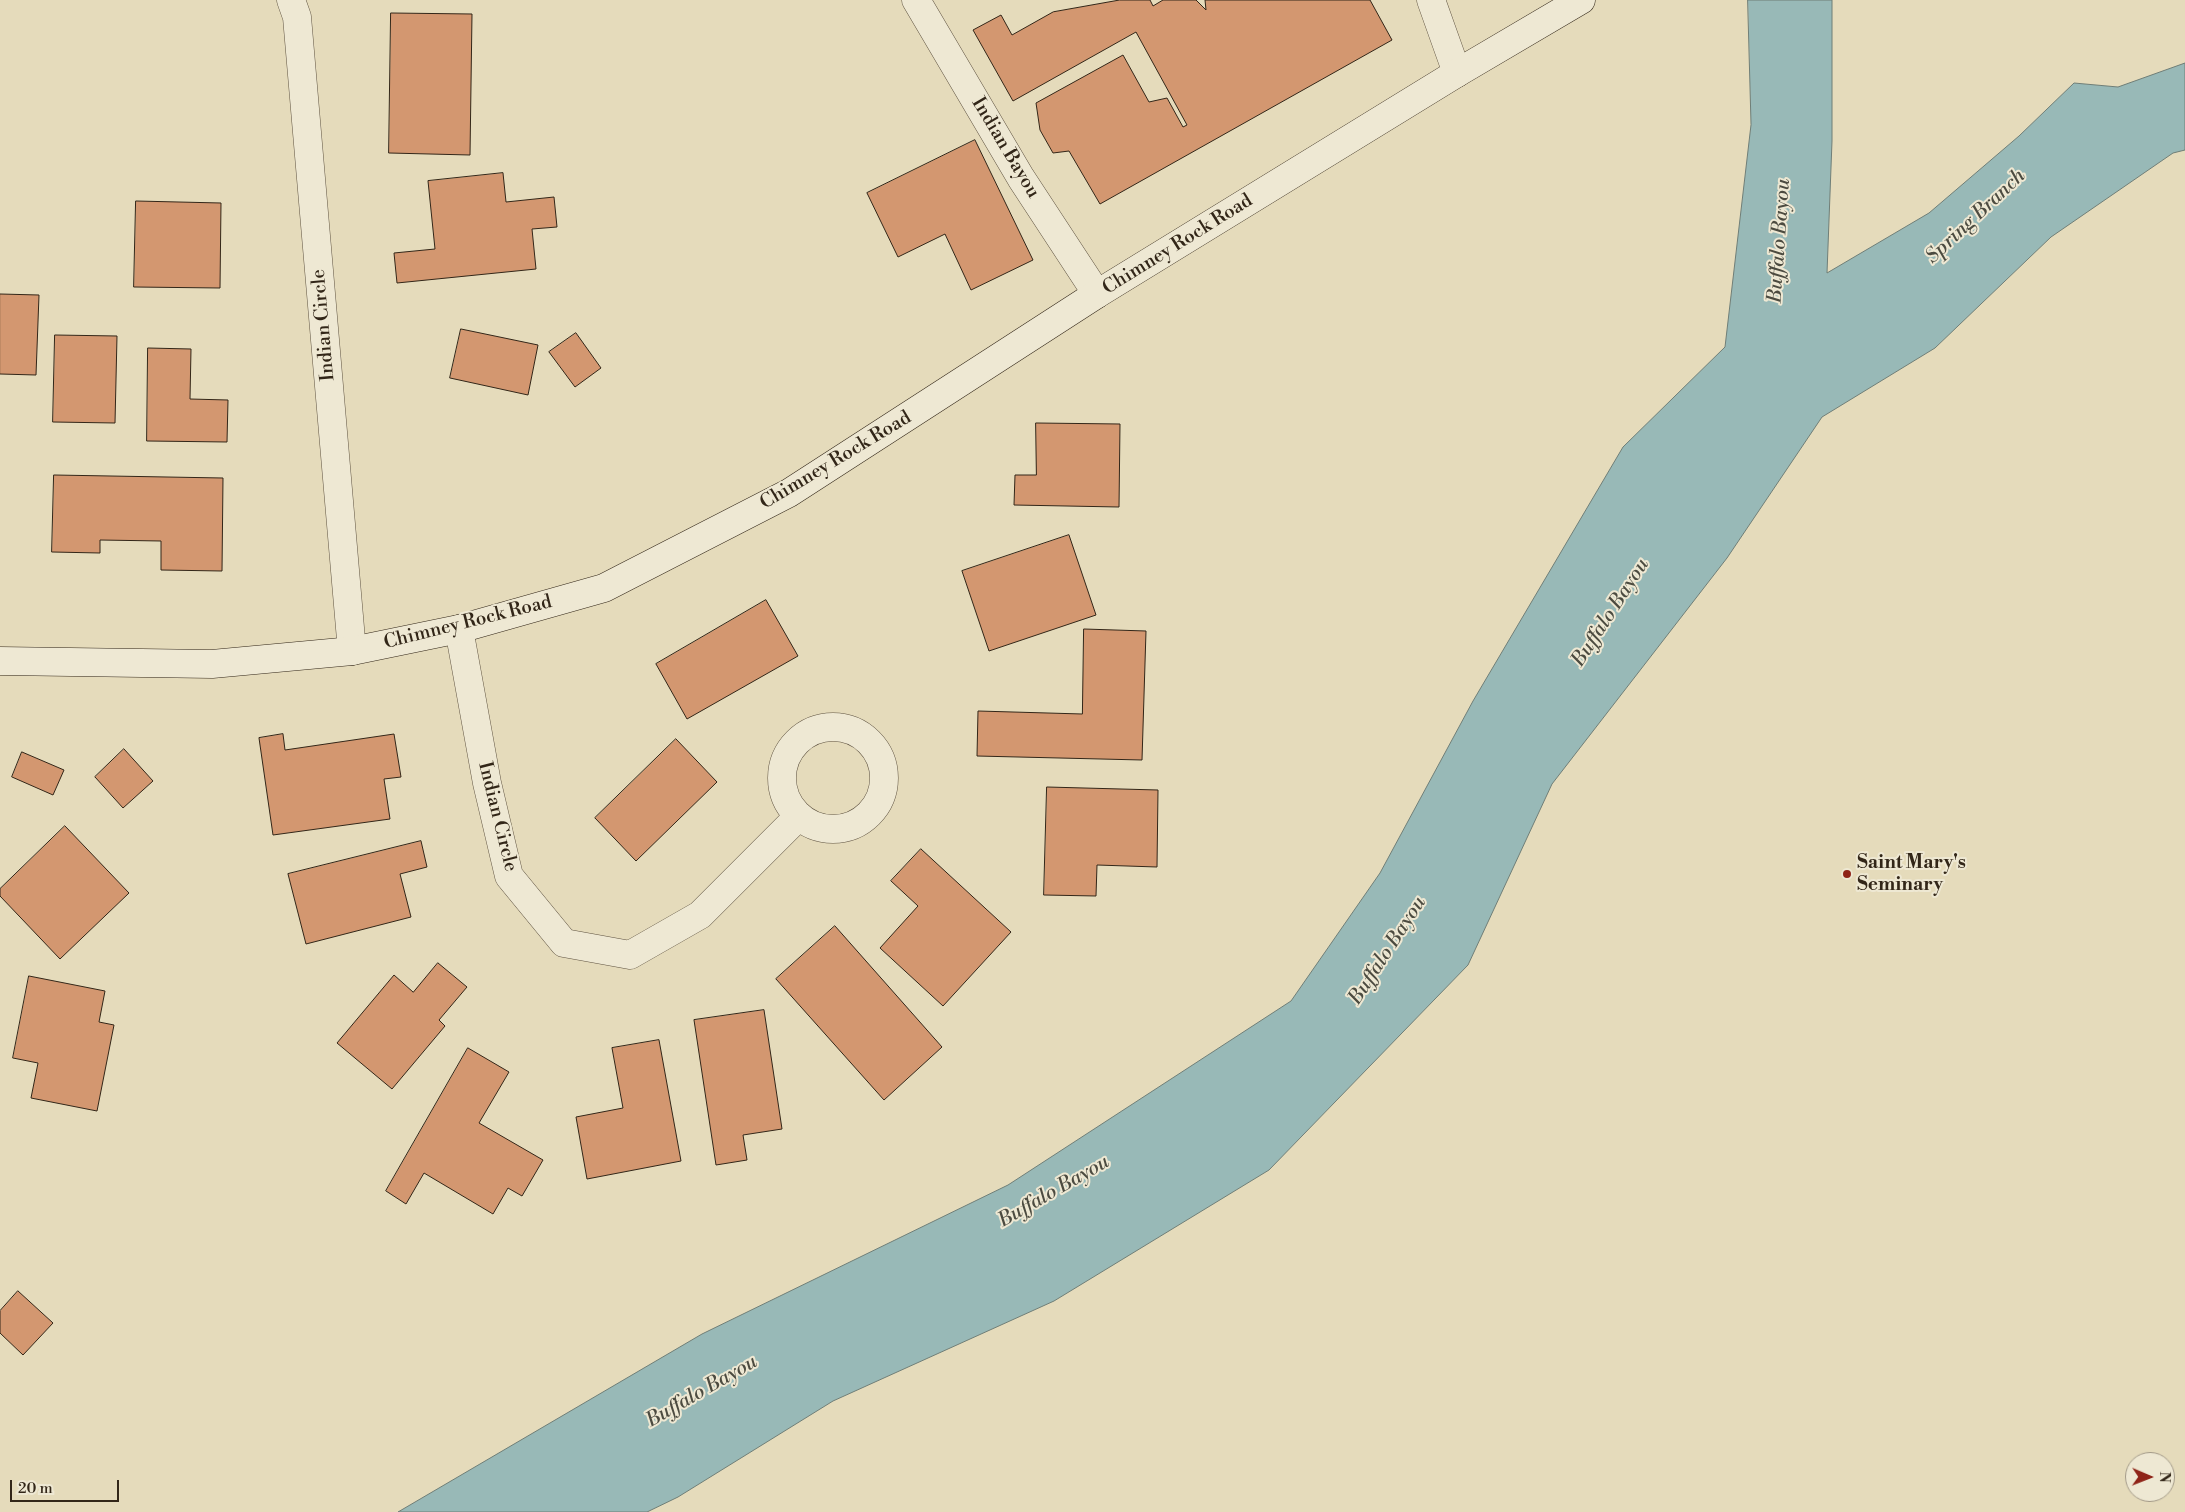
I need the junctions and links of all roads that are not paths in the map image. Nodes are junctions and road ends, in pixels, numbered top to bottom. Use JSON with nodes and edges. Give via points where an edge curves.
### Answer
{"nodes":[{"id":1,"x":291,"y":0,"type":"edge"},
{"id":2,"x":916,"y":0,"type":"edge"},
{"id":3,"x":1431,"y":0,"type":"edge"},
{"id":4,"x":1575,"y":4,"type":"edge"},
{"id":5,"x":1457,"y":73,"type":"junction"},
{"id":6,"x":1098,"y":294,"type":"junction"},
{"id":7,"x":459,"y":629,"type":"junction"},
{"id":8,"x":352,"y":650,"type":"junction"},
{"id":9,"x":0,"y":661,"type":"edge"},
{"id":10,"x":798,"y":817,"type":"dead end"}],
"edges":[{"from":1,"to":8,"type":"main road","name":"Indian Circle","via":[[297,17]]},
{"from":2,"to":6,"type":"main road","name":"Indian Bayou","via":[[1021,178]]},
{"from":3,"to":5,"type":"main road"},
{"from":4,"to":5,"type":"main road","name":"Chimney Rock Road"},
{"from":5,"to":6,"type":"main road","name":"Chimney Rock Road"},
{"from":6,"to":7,"type":"main road","name":"Chimney Rock Road","via":[[789,493],[604,588]]},
{"from":7,"to":8,"type":"main road","name":"Chimney Rock Road"},
{"from":7,"to":10,"type":"main road","name":"Indian Circle","via":[[487,783],[509,876],[564,943],[630,955],[700,915]]},
{"from":8,"to":9,"type":"main road","name":"Chimney Rock Road","via":[[212,664]]}]}
